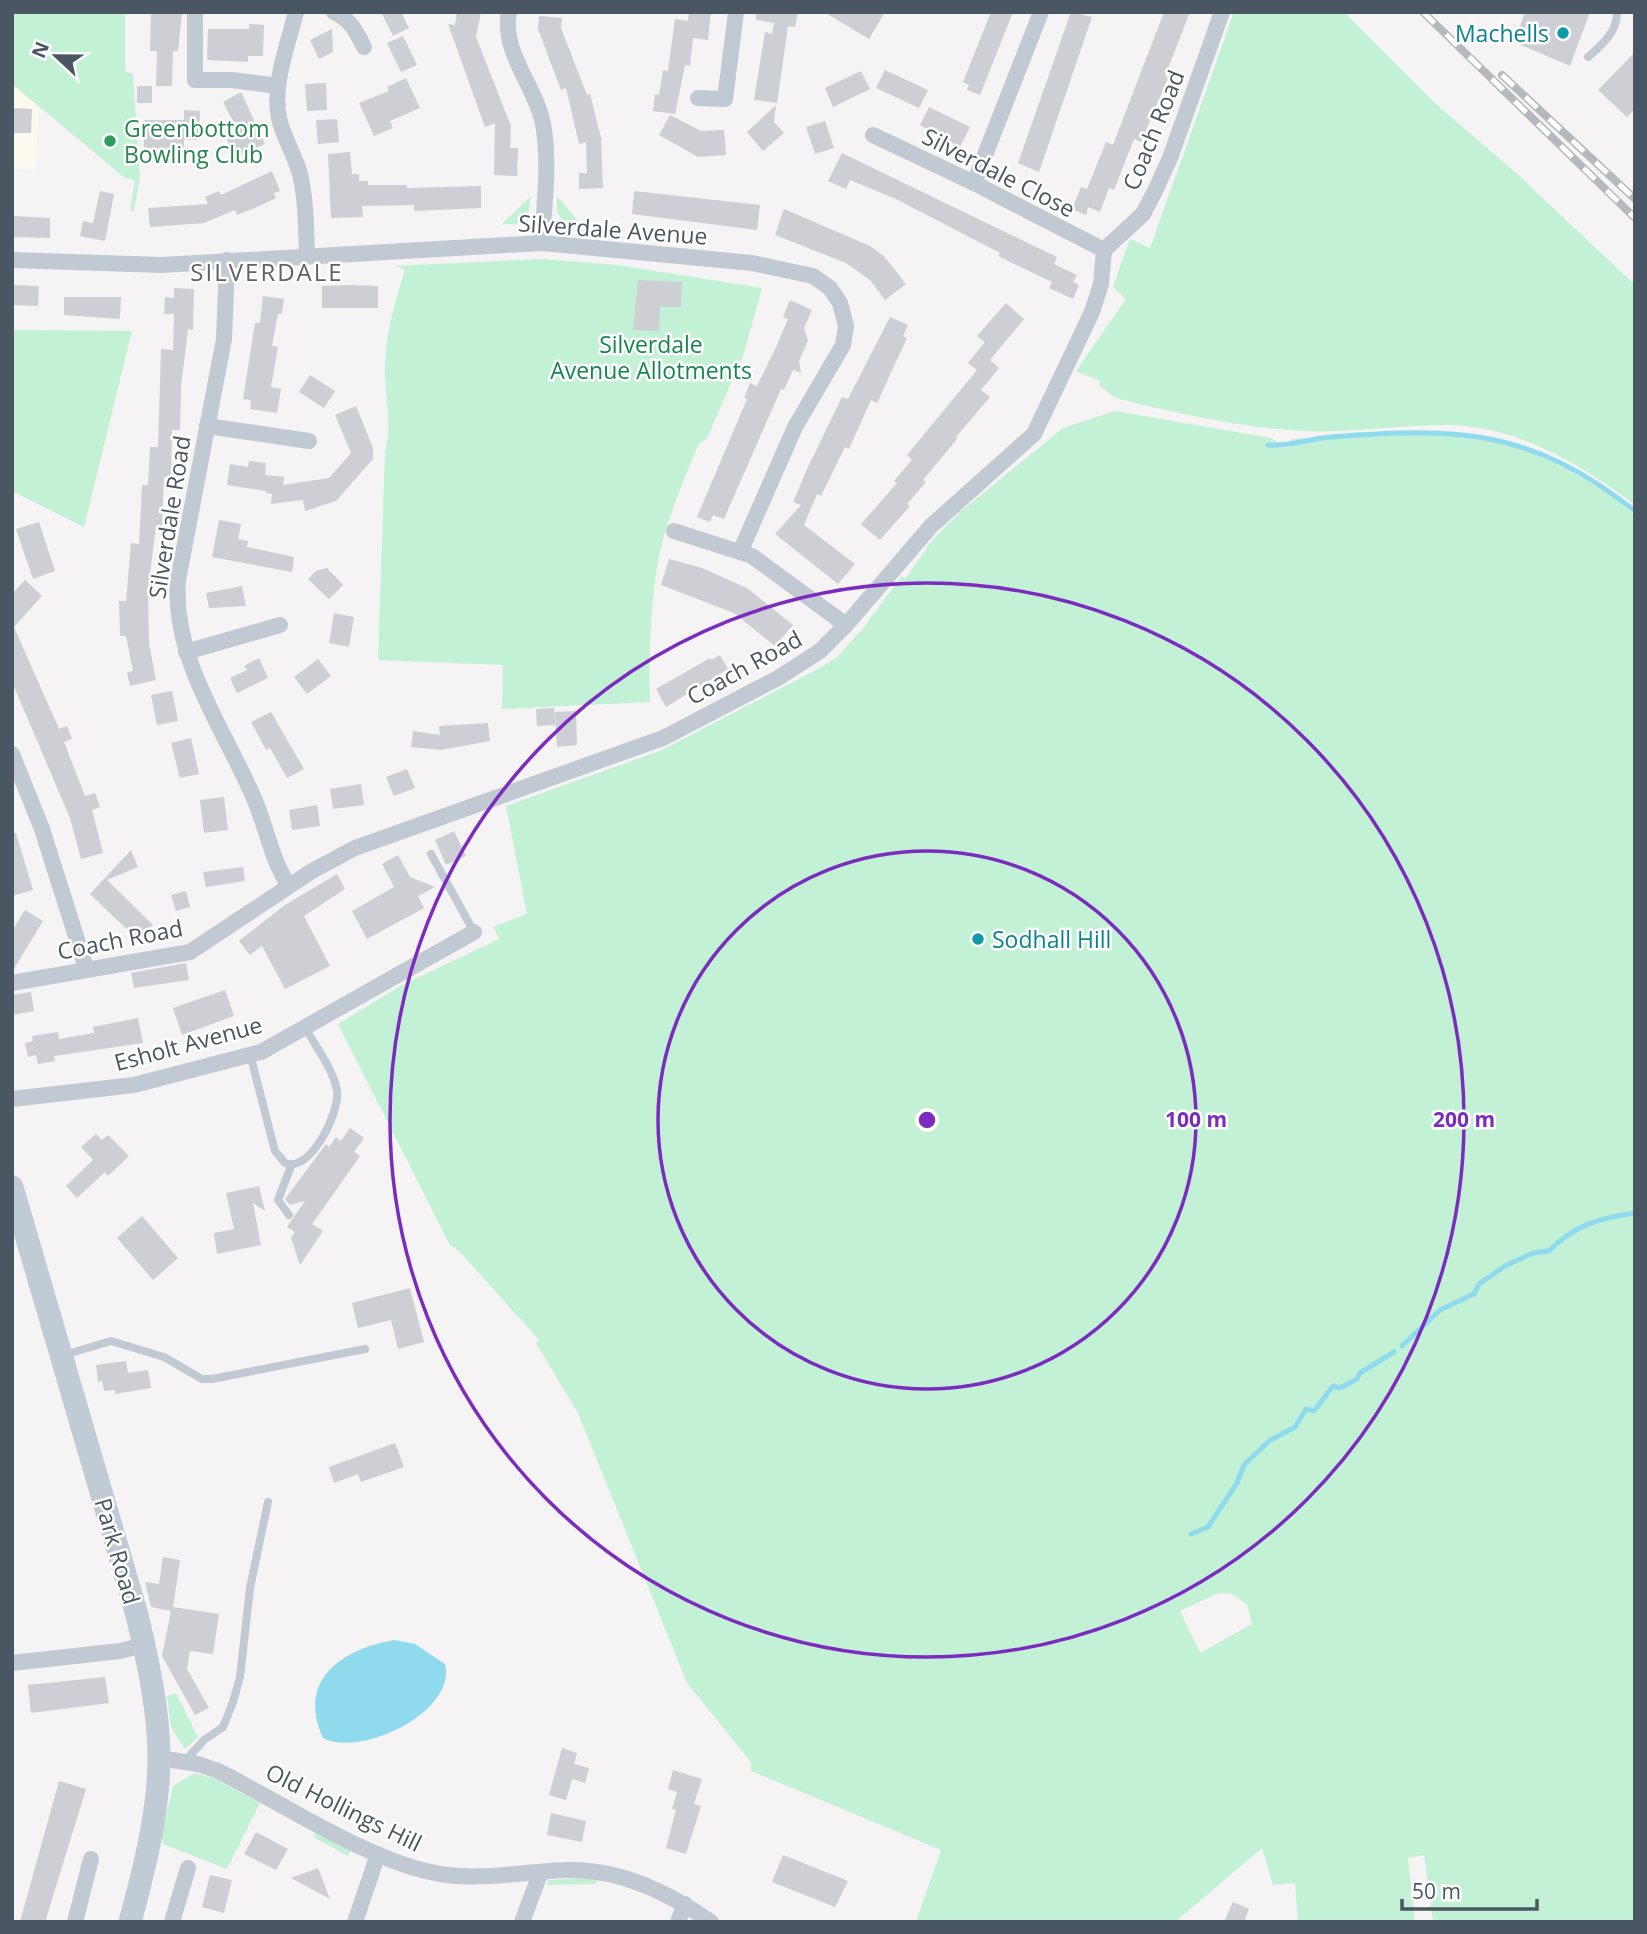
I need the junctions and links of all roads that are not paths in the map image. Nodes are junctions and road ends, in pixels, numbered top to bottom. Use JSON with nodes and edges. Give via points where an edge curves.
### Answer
{"nodes":[{"id":1,"x":195,"y":12,"type":"edge"},
{"id":2,"x":296,"y":12,"type":"edge"},
{"id":3,"x":334,"y":12,"type":"edge"},
{"id":4,"x":509,"y":12,"type":"edge"},
{"id":5,"x":736,"y":12,"type":"edge"},
{"id":6,"x":1041,"y":12,"type":"edge"},
{"id":7,"x":1222,"y":12,"type":"edge"},
{"id":8,"x":1617,"y":12,"type":"edge"},
{"id":9,"x":364,"y":47,"type":"dead end"},
{"id":10,"x":1588,"y":57,"type":"dead end"},
{"id":11,"x":278,"y":86,"type":"junction"},
{"id":12,"x":698,"y":98,"type":"dead end"},
{"id":13,"x":873,"y":135,"type":"dead end"},
{"id":14,"x":974,"y":183,"type":"junction"},
{"id":15,"x":542,"y":243,"type":"junction"},
{"id":16,"x":1104,"y":250,"type":"junction"},
{"id":17,"x":307,"y":254,"type":"junction"},
{"id":18,"x":12,"y":260,"type":"edge"},
{"id":19,"x":227,"y":260,"type":"junction"},
{"id":20,"x":207,"y":426,"type":"junction"},
{"id":21,"x":309,"y":441,"type":"dead end"},
{"id":22,"x":674,"y":531,"type":"dead end"},
{"id":23,"x":740,"y":550,"type":"junction"},
{"id":24,"x":280,"y":625,"type":"dead end"},
{"id":25,"x":846,"y":625,"type":"junction"},
{"id":26,"x":186,"y":652,"type":"junction"},
{"id":27,"x":12,"y":754,"type":"edge"},
{"id":28,"x":431,"y":854,"type":"dead end"},
{"id":29,"x":289,"y":886,"type":"junction"},
{"id":30,"x":474,"y":932,"type":"joint"},
{"id":31,"x":86,"y":968,"type":"junction"},
{"id":32,"x":12,"y":983,"type":"edge"},
{"id":33,"x":305,"y":1027,"type":"junction"},
{"id":34,"x":250,"y":1054,"type":"junction"},
{"id":35,"x":12,"y":1099,"type":"edge"},
{"id":36,"x":291,"y":1166,"type":"junction"},
{"id":37,"x":12,"y":1187,"type":"edge"},
{"id":38,"x":289,"y":1215,"type":"dead end"},
{"id":39,"x":365,"y":1349,"type":"dead end"},
{"id":40,"x":61,"y":1356,"type":"junction"},
{"id":41,"x":268,"y":1502,"type":"dead end"},
{"id":42,"x":144,"y":1645,"type":"junction"},
{"id":43,"x":12,"y":1663,"type":"edge"},
{"id":44,"x":159,"y":1758,"type":"junction"},
{"id":45,"x":184,"y":1762,"type":"junction"},
{"id":46,"x":378,"y":1854,"type":"junction"},
{"id":47,"x":92,"y":1859,"type":"dead end"},
{"id":48,"x":188,"y":1868,"type":"dead end"},
{"id":49,"x":540,"y":1874,"type":"junction"},
{"id":50,"x":685,"y":1904,"type":"junction"},
{"id":51,"x":75,"y":1922,"type":"edge"},
{"id":52,"x":130,"y":1922,"type":"edge"},
{"id":53,"x":172,"y":1922,"type":"edge"},
{"id":54,"x":355,"y":1922,"type":"edge"},
{"id":55,"x":522,"y":1922,"type":"edge"},
{"id":56,"x":678,"y":1922,"type":"edge"},
{"id":57,"x":711,"y":1922,"type":"edge"}],
"edges":[{"from":1,"to":11,"type":"street","via":[[195,80]]},
{"from":2,"to":11,"type":"street"},
{"from":3,"to":9,"type":"street","via":[[353,26]]},
{"from":4,"to":15,"type":"street","via":[[508,35],[543,123]]},
{"from":5,"to":12,"type":"street","via":[[725,99]]},
{"from":6,"to":14,"type":"street"},
{"from":7,"to":16,"type":"street","name":"Coach Road","via":[[1155,191],[1143,214]]},
{"from":8,"to":10,"type":"lane","via":[[1603,45]]},
{"from":11,"to":17,"type":"street","via":[[279,118],[304,197]]},
{"from":13,"to":14,"type":"street","name":"Silverdale Close"},
{"from":14,"to":16,"type":"street","name":"Silverdale Close"},
{"from":15,"to":17,"type":"street","name":"Silverdale Avenue"},
{"from":15,"to":23,"type":"street","name":"Silverdale Avenue","via":[[776,266],[813,276],[837,297],[846,320],[843,345],[795,427]]},
{"from":16,"to":25,"type":"street","name":"Coach Road","via":[[1101,284],[1092,312],[1034,434],[923,534]]},
{"from":17,"to":19,"type":"street","name":"Silverdale Avenue"},
{"from":18,"to":19,"type":"street","name":"Silverdale Avenue","via":[[142,266]]},
{"from":19,"to":20,"type":"street","name":"Silverdale Road","via":[[224,339]]},
{"from":20,"to":21,"type":"street"},
{"from":20,"to":26,"type":"street","name":"Silverdale Road","via":[[178,580],[176,613]]},
{"from":22,"to":23,"type":"street"},
{"from":23,"to":25,"type":"street"},
{"from":24,"to":26,"type":"street"},
{"from":25,"to":29,"type":"street","name":"Coach Road","via":[[820,651],[778,678],[663,738],[355,848]]},
{"from":26,"to":29,"type":"street","name":"Silverdale Road","via":[[256,802],[275,865]]},
{"from":27,"to":31,"type":"street","via":[[42,829]]},
{"from":28,"to":30,"type":"lane"},
{"from":29,"to":31,"type":"street","name":"Coach Road","via":[[190,952]]},
{"from":30,"to":33,"type":"street","name":"Esholt Avenue"},
{"from":31,"to":32,"type":"street","name":"Coach Road"},
{"from":33,"to":34,"type":"street","name":"Esholt Avenue"},
{"from":33,"to":36,"type":"lane","via":[[338,1094],[332,1118],[317,1144],[305,1160]]},
{"from":34,"to":35,"type":"street","name":"Esholt Avenue","via":[[134,1085]]},
{"from":34,"to":36,"type":"lane","via":[[275,1151]]},
{"from":36,"to":38,"type":"lane","via":[[278,1200]]},
{"from":37,"to":40,"type":"main road","name":"Park Road"},
{"from":39,"to":40,"type":"lane","via":[[212,1379],[202,1379],[164,1357],[111,1341]]},
{"from":40,"to":42,"type":"main road","name":"Park Road"},
{"from":41,"to":45,"type":"lane","via":[[233,1702],[223,1727]]},
{"from":42,"to":43,"type":"street"},
{"from":42,"to":44,"type":"main road","name":"Park Road"},
{"from":44,"to":45,"type":"street","name":"Old Hollings Hill"},
{"from":44,"to":52,"type":"main road","name":"Park Road"},
{"from":45,"to":46,"type":"street","name":"Old Hollings Hill","via":[[231,1777]]},
{"from":46,"to":49,"type":"street","name":"Old Hollings Hill","via":[[441,1875]]},
{"from":46,"to":54,"type":"street"},
{"from":47,"to":51,"type":"street"},
{"from":48,"to":53,"type":"street"},
{"from":49,"to":50,"type":"street","name":"Old Hollings Hill","via":[[602,1872],[642,1883]]},
{"from":49,"to":55,"type":"street"},
{"from":50,"to":56,"type":"street"},
{"from":50,"to":57,"type":"street","name":"Old Hollings Hill"}]}
